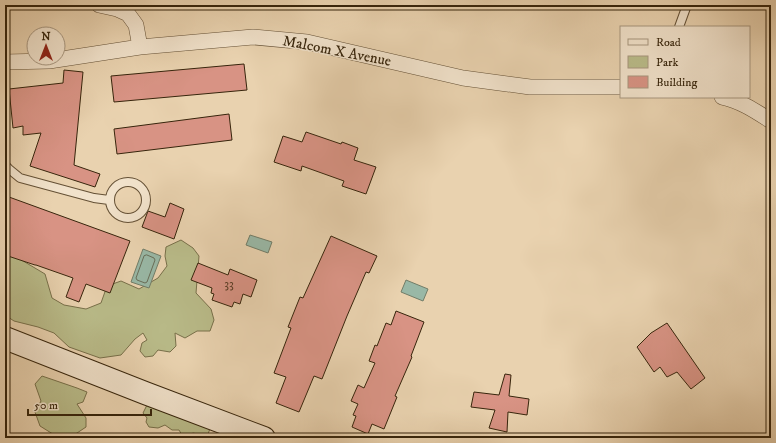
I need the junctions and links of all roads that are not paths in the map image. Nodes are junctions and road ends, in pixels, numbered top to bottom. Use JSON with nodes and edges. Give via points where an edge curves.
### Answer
{"nodes":[{"id":1,"x":99,"y":5,"type":"edge"},
{"id":2,"x":687,"y":5,"type":"edge"},
{"id":3,"x":680,"y":26,"type":"edge"},
{"id":4,"x":140,"y":47,"type":"junction"},
{"id":5,"x":5,"y":62,"type":"edge"},
{"id":6,"x":620,"y":88,"type":"edge"},
{"id":7,"x":727,"y":98,"type":"edge"},
{"id":8,"x":771,"y":121,"type":"edge"},
{"id":9,"x":5,"y":165,"type":"edge"},
{"id":10,"x":109,"y":200,"type":"junction"},
{"id":11,"x":5,"y":338,"type":"edge"},
{"id":12,"x":264,"y":438,"type":"edge"}],
"edges":[{"from":1,"to":4,"type":"street","via":[[117,8],[128,14],[136,25]]},
{"from":2,"to":3,"type":"lane"},
{"from":4,"to":5,"type":"street","name":"Malcom X Avenue","via":[[49,60]]},
{"from":4,"to":6,"type":"street","name":"Malcom X Avenue","via":[[253,37],[307,42],[463,78],[530,87]]},
{"from":7,"to":8,"type":"street","via":[[752,108]]},
{"from":9,"to":10,"type":"lane","via":[[20,178]]},
{"from":10,"to":10,"type":"lane","via":[[114,188],[125,182],[142,189],[146,201],[141,213],[136,217],[123,218],[113,211]]},
{"from":11,"to":12,"type":"street"}]}
